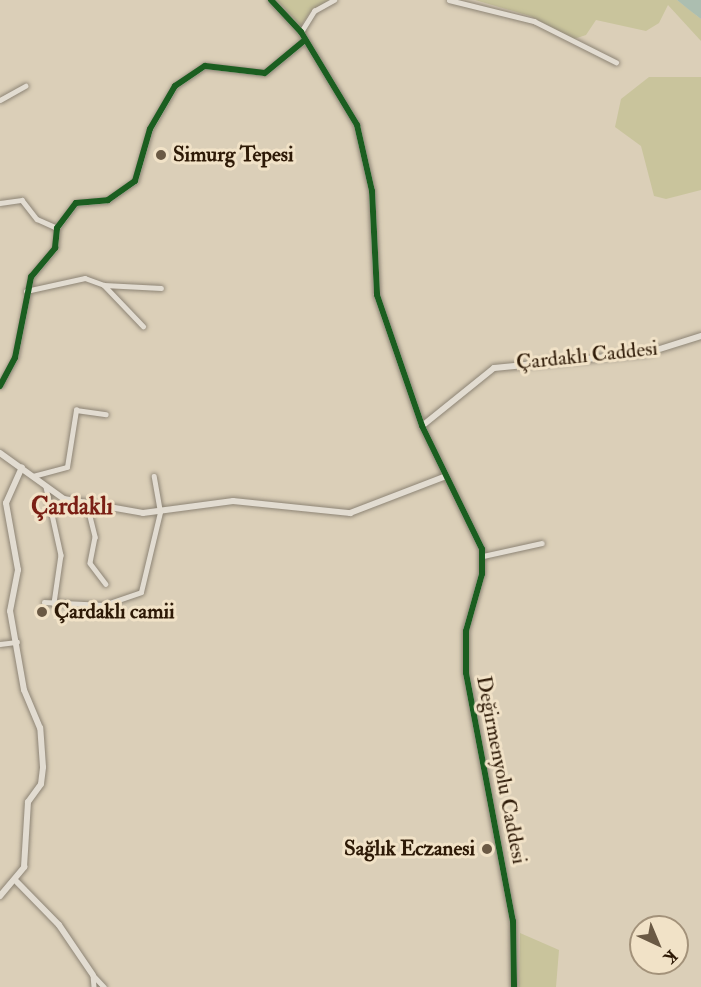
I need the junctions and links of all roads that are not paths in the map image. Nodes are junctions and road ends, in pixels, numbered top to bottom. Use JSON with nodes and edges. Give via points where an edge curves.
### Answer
{"nodes":[{"id":1,"x":271,"y":0,"type":"edge"},
{"id":2,"x":334,"y":0,"type":"edge"},
{"id":3,"x":448,"y":0,"type":"edge"},
{"id":4,"x":301,"y":32,"type":"junction"},
{"id":5,"x":305,"y":40,"type":"junction"},
{"id":6,"x":616,"y":62,"type":"dead end"},
{"id":7,"x":25,"y":86,"type":"dead end"},
{"id":8,"x":0,"y":100,"type":"edge"},
{"id":9,"x":0,"y":202,"type":"edge"},
{"id":10,"x":57,"y":228,"type":"junction"},
{"id":11,"x":104,"y":285,"type":"junction"},
{"id":12,"x":161,"y":288,"type":"dead end"},
{"id":13,"x":26,"y":291,"type":"junction"},
{"id":14,"x":143,"y":326,"type":"dead end"},
{"id":15,"x":701,"y":336,"type":"edge"},
{"id":16,"x":0,"y":386,"type":"edge"},
{"id":17,"x":106,"y":414,"type":"dead end"},
{"id":18,"x":422,"y":426,"type":"junction"},
{"id":19,"x":0,"y":453,"type":"edge"},
{"id":20,"x":22,"y":467,"type":"junction"},
{"id":21,"x":33,"y":476,"type":"junction"},
{"id":22,"x":154,"y":477,"type":"dead end"},
{"id":23,"x":444,"y":477,"type":"junction"},
{"id":24,"x":46,"y":487,"type":"junction"},
{"id":25,"x":87,"y":504,"type":"junction"},
{"id":26,"x":160,"y":512,"type":"junction"},
{"id":27,"x":542,"y":543,"type":"dead end"},
{"id":28,"x":483,"y":556,"type":"junction"},
{"id":29,"x":106,"y":584,"type":"dead end"},
{"id":30,"x":44,"y":602,"type":"dead end"},
{"id":31,"x":54,"y":603,"type":"junction"},
{"id":32,"x":17,"y":642,"type":"junction"},
{"id":33,"x":0,"y":644,"type":"edge"},
{"id":34,"x":17,"y":882,"type":"junction"},
{"id":35,"x":1,"y":892,"type":"edge"},
{"id":36,"x":93,"y":975,"type":"junction"},
{"id":37,"x":94,"y":987,"type":"edge"},
{"id":38,"x":105,"y":987,"type":"edge"},
{"id":39,"x":514,"y":987,"type":"edge"}],
"edges":[{"from":1,"to":4,"type":"street","name":"Değirmenyolu Caddesi"},
{"from":2,"to":4,"type":"street","via":[[314,11]]},
{"from":3,"to":6,"type":"street","via":[[525,18]]},
{"from":4,"to":5,"type":"street","name":"Değirmenyolu Caddesi"},
{"from":5,"to":10,"type":"street","via":[[265,73],[204,66],[184,76],[157,113],[135,181],[108,200],[76,204]]},
{"from":5,"to":18,"type":"street","name":"Değirmenyolu Caddesi","via":[[357,125],[374,206],[374,284]]},
{"from":7,"to":8,"type":"street"},
{"from":9,"to":10,"type":"street","via":[[22,200],[37,219]]},
{"from":10,"to":13,"type":"street","via":[[55,248],[38,264]]},
{"from":11,"to":12,"type":"street"},
{"from":11,"to":13,"type":"street","via":[[85,278]]},
{"from":11,"to":14,"type":"street"},
{"from":13,"to":16,"type":"street","via":[[15,358]]},
{"from":15,"to":18,"type":"street","name":"Çardaklı Caddesi","via":[[647,353],[494,368]]},
{"from":17,"to":21,"type":"street","via":[[76,411],[66,467]]},
{"from":18,"to":23,"type":"street","name":"Değirmenyolu Caddesi"},
{"from":19,"to":20,"type":"street"},
{"from":20,"to":21,"type":"street"},
{"from":20,"to":32,"type":"street","via":[[6,503],[18,570],[9,611]]},
{"from":21,"to":24,"type":"street"},
{"from":22,"to":26,"type":"street"},
{"from":23,"to":26,"type":"street","via":[[350,513],[233,501]]},
{"from":23,"to":28,"type":"street","name":"Değirmenyolu Caddesi","via":[[474,525]]},
{"from":24,"to":25,"type":"street","via":[[64,499]]},
{"from":24,"to":31,"type":"street","via":[[61,555]]},
{"from":25,"to":26,"type":"street"},
{"from":25,"to":29,"type":"street","via":[[95,537],[90,562]]},
{"from":26,"to":31,"type":"street","via":[[141,592],[104,605]]},
{"from":27,"to":28,"type":"street"},
{"from":28,"to":39,"type":"street","name":"Değirmenyolu Caddesi","via":[[466,631],[466,673],[513,921]]},
{"from":30,"to":31,"type":"street"},
{"from":32,"to":33,"type":"street"},
{"from":32,"to":34,"type":"street","via":[[24,690],[40,728],[43,767],[42,784],[28,802],[29,841]]},
{"from":34,"to":35,"type":"street"},
{"from":34,"to":36,"type":"street","via":[[63,931]]},
{"from":36,"to":37,"type":"street"},
{"from":36,"to":38,"type":"street"}]}
